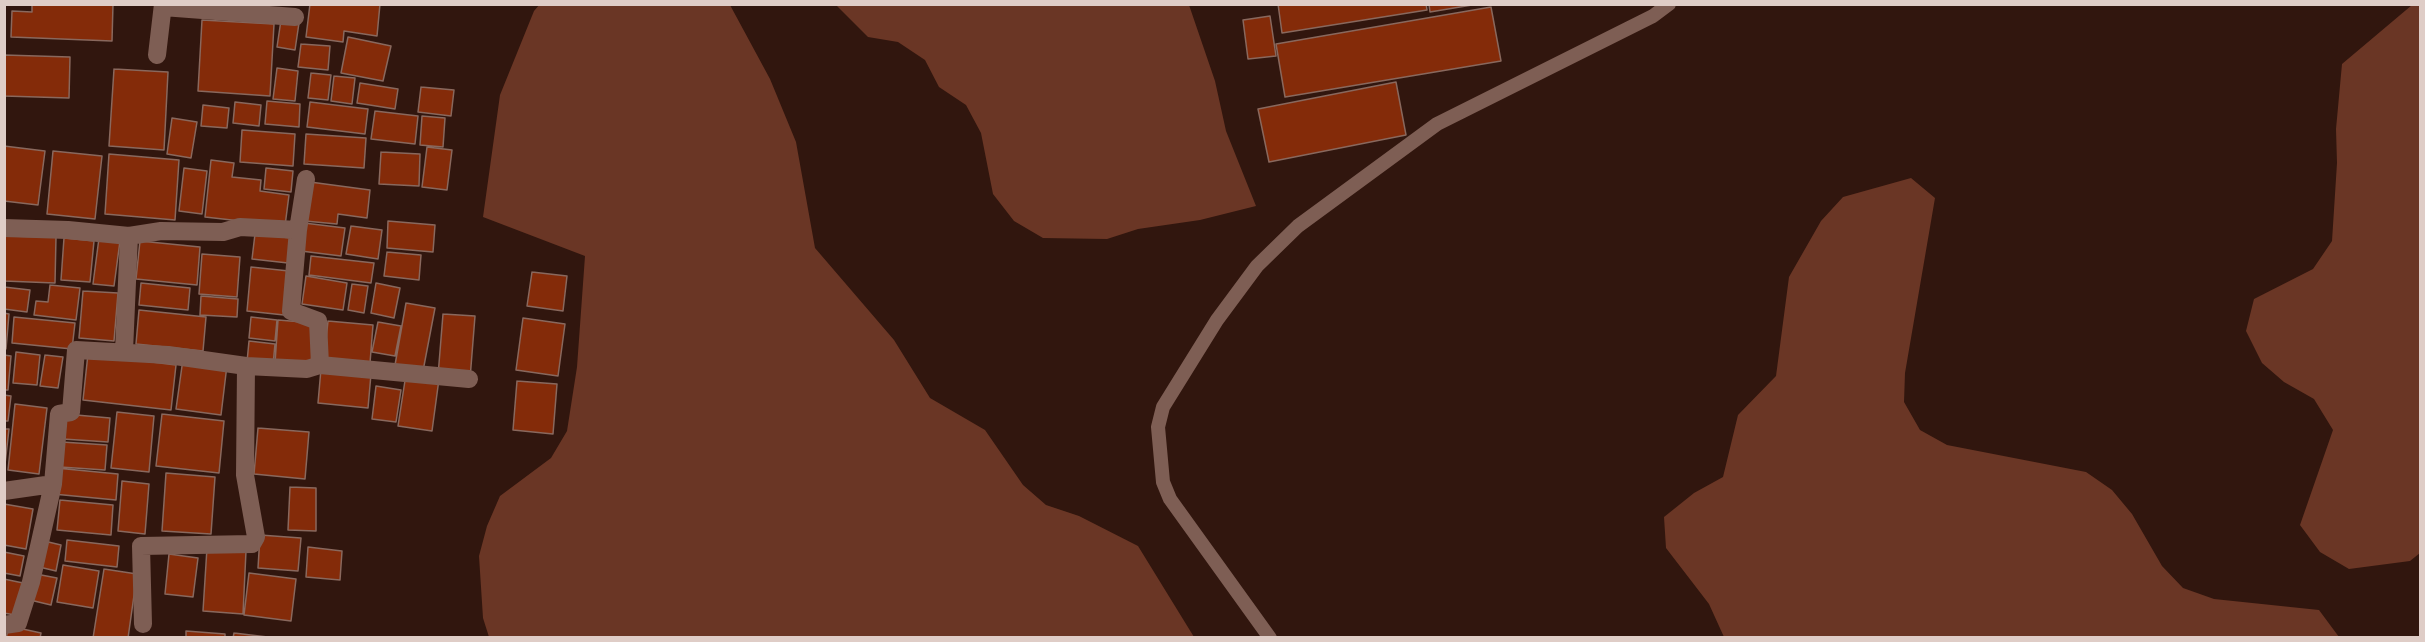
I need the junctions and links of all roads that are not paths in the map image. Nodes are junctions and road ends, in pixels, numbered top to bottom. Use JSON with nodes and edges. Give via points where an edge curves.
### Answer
{"nodes":[{"id":1,"x":1669,"y":4,"type":"edge"},
{"id":2,"x":163,"y":6,"type":"edge"},
{"id":3,"x":295,"y":17,"type":"dead end"},
{"id":4,"x":157,"y":55,"type":"dead end"},
{"id":5,"x":306,"y":179,"type":"dead end"},
{"id":6,"x":4,"y":228,"type":"edge"},
{"id":7,"x":298,"y":231,"type":"junction"},
{"id":8,"x":129,"y":236,"type":"junction"},
{"id":9,"x":124,"y":351,"type":"junction"},
{"id":10,"x":320,"y":365,"type":"junction"},
{"id":11,"x":246,"y":366,"type":"junction"},
{"id":12,"x":469,"y":379,"type":"dead end"},
{"id":13,"x":53,"y":484,"type":"junction"},
{"id":14,"x":4,"y":491,"type":"edge"},
{"id":15,"x":143,"y":624,"type":"dead end"},
{"id":16,"x":4,"y":625,"type":"edge"},
{"id":17,"x":1270,"y":638,"type":"edge"}],
"edges":[{"from":1,"to":17,"type":"lane","via":[[1653,16],[1437,124],[1298,226],[1257,266],[1216,320],[1163,407],[1158,428],[1162,482],[1170,499]]},
{"from":2,"to":3,"type":"street"},
{"from":2,"to":4,"type":"street"},
{"from":5,"to":7,"type":"street"},
{"from":6,"to":8,"type":"street"},
{"from":7,"to":8,"type":"street","via":[[240,227],[223,232],[161,231]]},
{"from":7,"to":10,"type":"street","via":[[291,311],[318,321]]},
{"from":8,"to":9,"type":"street"},
{"from":9,"to":11,"type":"street"},
{"from":9,"to":13,"type":"street","via":[[74,352],[71,412],[59,414]]},
{"from":10,"to":11,"type":"street","via":[[307,369]]},
{"from":10,"to":12,"type":"street"},
{"from":11,"to":15,"type":"street","via":[[245,475],[256,537],[252,544],[141,546]]},
{"from":13,"to":14,"type":"street"},
{"from":13,"to":16,"type":"street","via":[[18,623]]}]}
